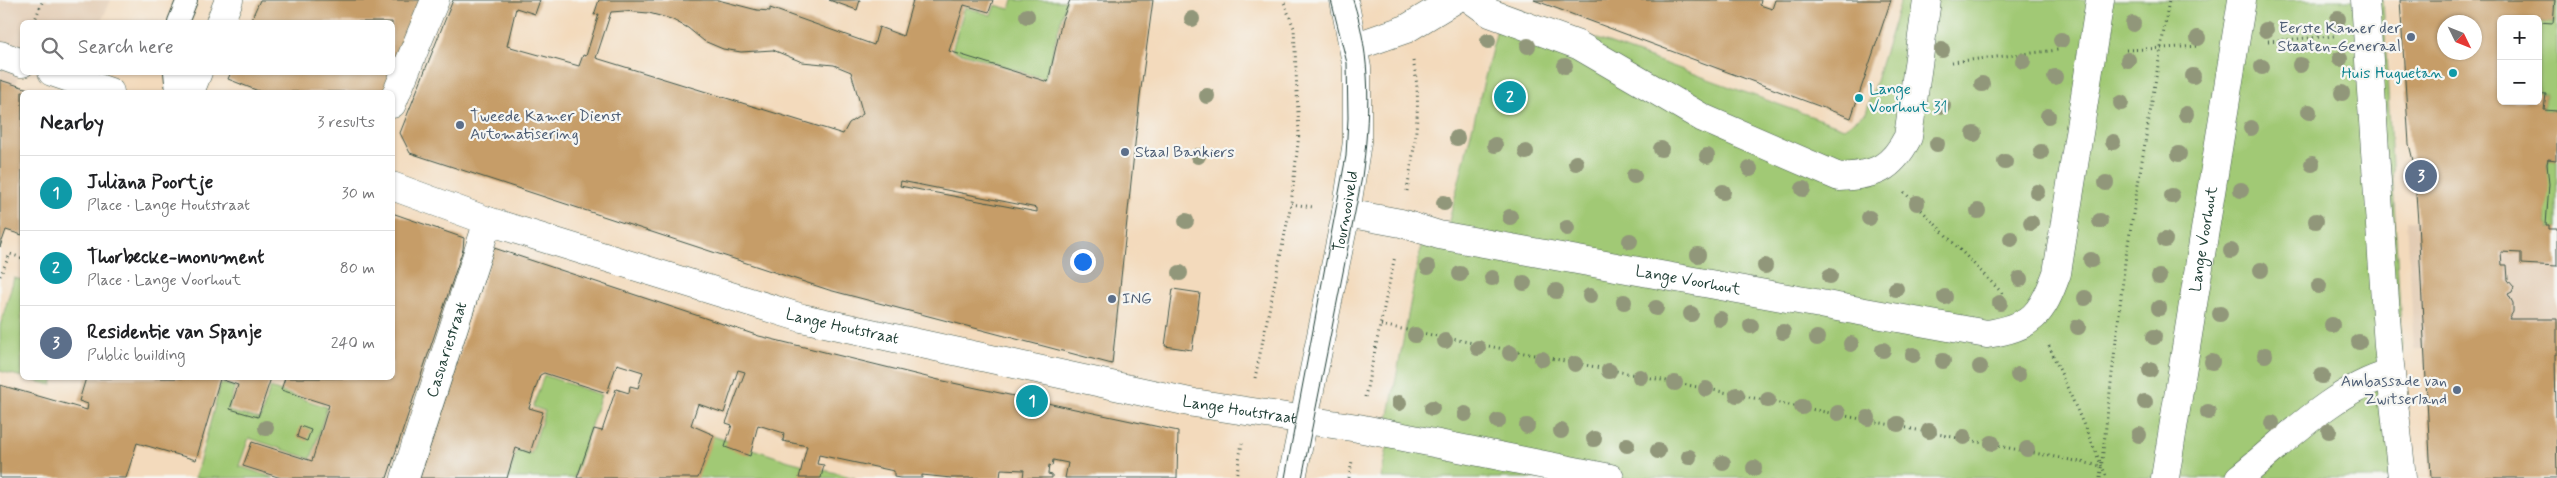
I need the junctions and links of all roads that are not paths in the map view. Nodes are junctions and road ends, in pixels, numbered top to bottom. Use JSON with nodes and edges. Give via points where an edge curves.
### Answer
{"nodes":[{"id":1,"x":187,"y":0,"type":"edge"},
{"id":2,"x":229,"y":0,"type":"edge"},
{"id":3,"x":435,"y":0,"type":"edge"},
{"id":4,"x":1344,"y":0,"type":"edge"},
{"id":5,"x":1454,"y":0,"type":"edge"},
{"id":6,"x":1472,"y":0,"type":"edge"},
{"id":7,"x":1927,"y":0,"type":"edge"},
{"id":8,"x":2100,"y":0,"type":"edge"},
{"id":9,"x":2242,"y":0,"type":"edge"},
{"id":10,"x":2365,"y":0,"type":"edge"},
{"id":11,"x":179,"y":20,"type":"edge"},
{"id":12,"x":221,"y":20,"type":"edge"},
{"id":13,"x":1354,"y":47,"type":"junction"},
{"id":14,"x":0,"y":55,"type":"edge"},
{"id":15,"x":20,"y":62,"type":"edge"},
{"id":16,"x":61,"y":75,"type":"edge"},
{"id":17,"x":174,"y":75,"type":"edge"},
{"id":18,"x":197,"y":75,"type":"edge"},
{"id":19,"x":104,"y":90,"type":"edge"},
{"id":20,"x":176,"y":90,"type":"edge"},
{"id":21,"x":191,"y":90,"type":"edge"},
{"id":22,"x":395,"y":97,"type":"edge"},
{"id":23,"x":395,"y":187,"type":"edge"},
{"id":24,"x":1346,"y":213,"type":"junction"},
{"id":25,"x":488,"y":221,"type":"junction"},
{"id":26,"x":2390,"y":374,"type":"junction"},
{"id":27,"x":1305,"y":420,"type":"junction"},
{"id":28,"x":405,"y":478,"type":"edge"},
{"id":29,"x":1292,"y":478,"type":"edge"},
{"id":30,"x":1610,"y":478,"type":"edge"},
{"id":31,"x":2165,"y":478,"type":"edge"},
{"id":32,"x":2239,"y":478,"type":"edge"},
{"id":33,"x":2402,"y":478,"type":"edge"}],
"edges":[{"from":1,"to":11,"type":"lane"},
{"from":2,"to":12,"type":"street"},
{"from":3,"to":22,"type":"street"},
{"from":4,"to":13,"type":"street","name":"Tournooiveld"},
{"from":5,"to":13,"type":"street","via":[[1406,29]]},
{"from":6,"to":7,"type":"street","via":[[1490,12],[1578,45],[1703,118],[1839,177],[1863,176],[1887,166],[1900,153],[1908,137]]},
{"from":8,"to":24,"type":"street","name":"Lange Voorhout","via":[[2057,273],[2047,300],[2029,322],[2009,331],[1987,334],[1439,235],[1401,223]]},
{"from":9,"to":31,"type":"street","name":"Lange Voorhout"},
{"from":10,"to":26,"type":"street"},
{"from":13,"to":24,"type":"street","name":"Tournooiveld","via":[[1357,142]]},
{"from":14,"to":15,"type":"street"},
{"from":16,"to":19,"type":"street"},
{"from":17,"to":20,"type":"lane"},
{"from":18,"to":21,"type":"street"},
{"from":23,"to":25,"type":"street","name":"Lange Houtstraat"},
{"from":24,"to":27,"type":"street","name":"Tournooiveld"},
{"from":25,"to":27,"type":"street","name":"Lange Houtstraat","via":[[802,318],[1194,403]]},
{"from":25,"to":28,"type":"street","name":"Casuariestraat"},
{"from":26,"to":32,"type":"street","via":[[2344,392]]},
{"from":26,"to":33,"type":"street"},
{"from":27,"to":29,"type":"street","name":"Tournooiveld"},
{"from":27,"to":30,"type":"street"}]}
